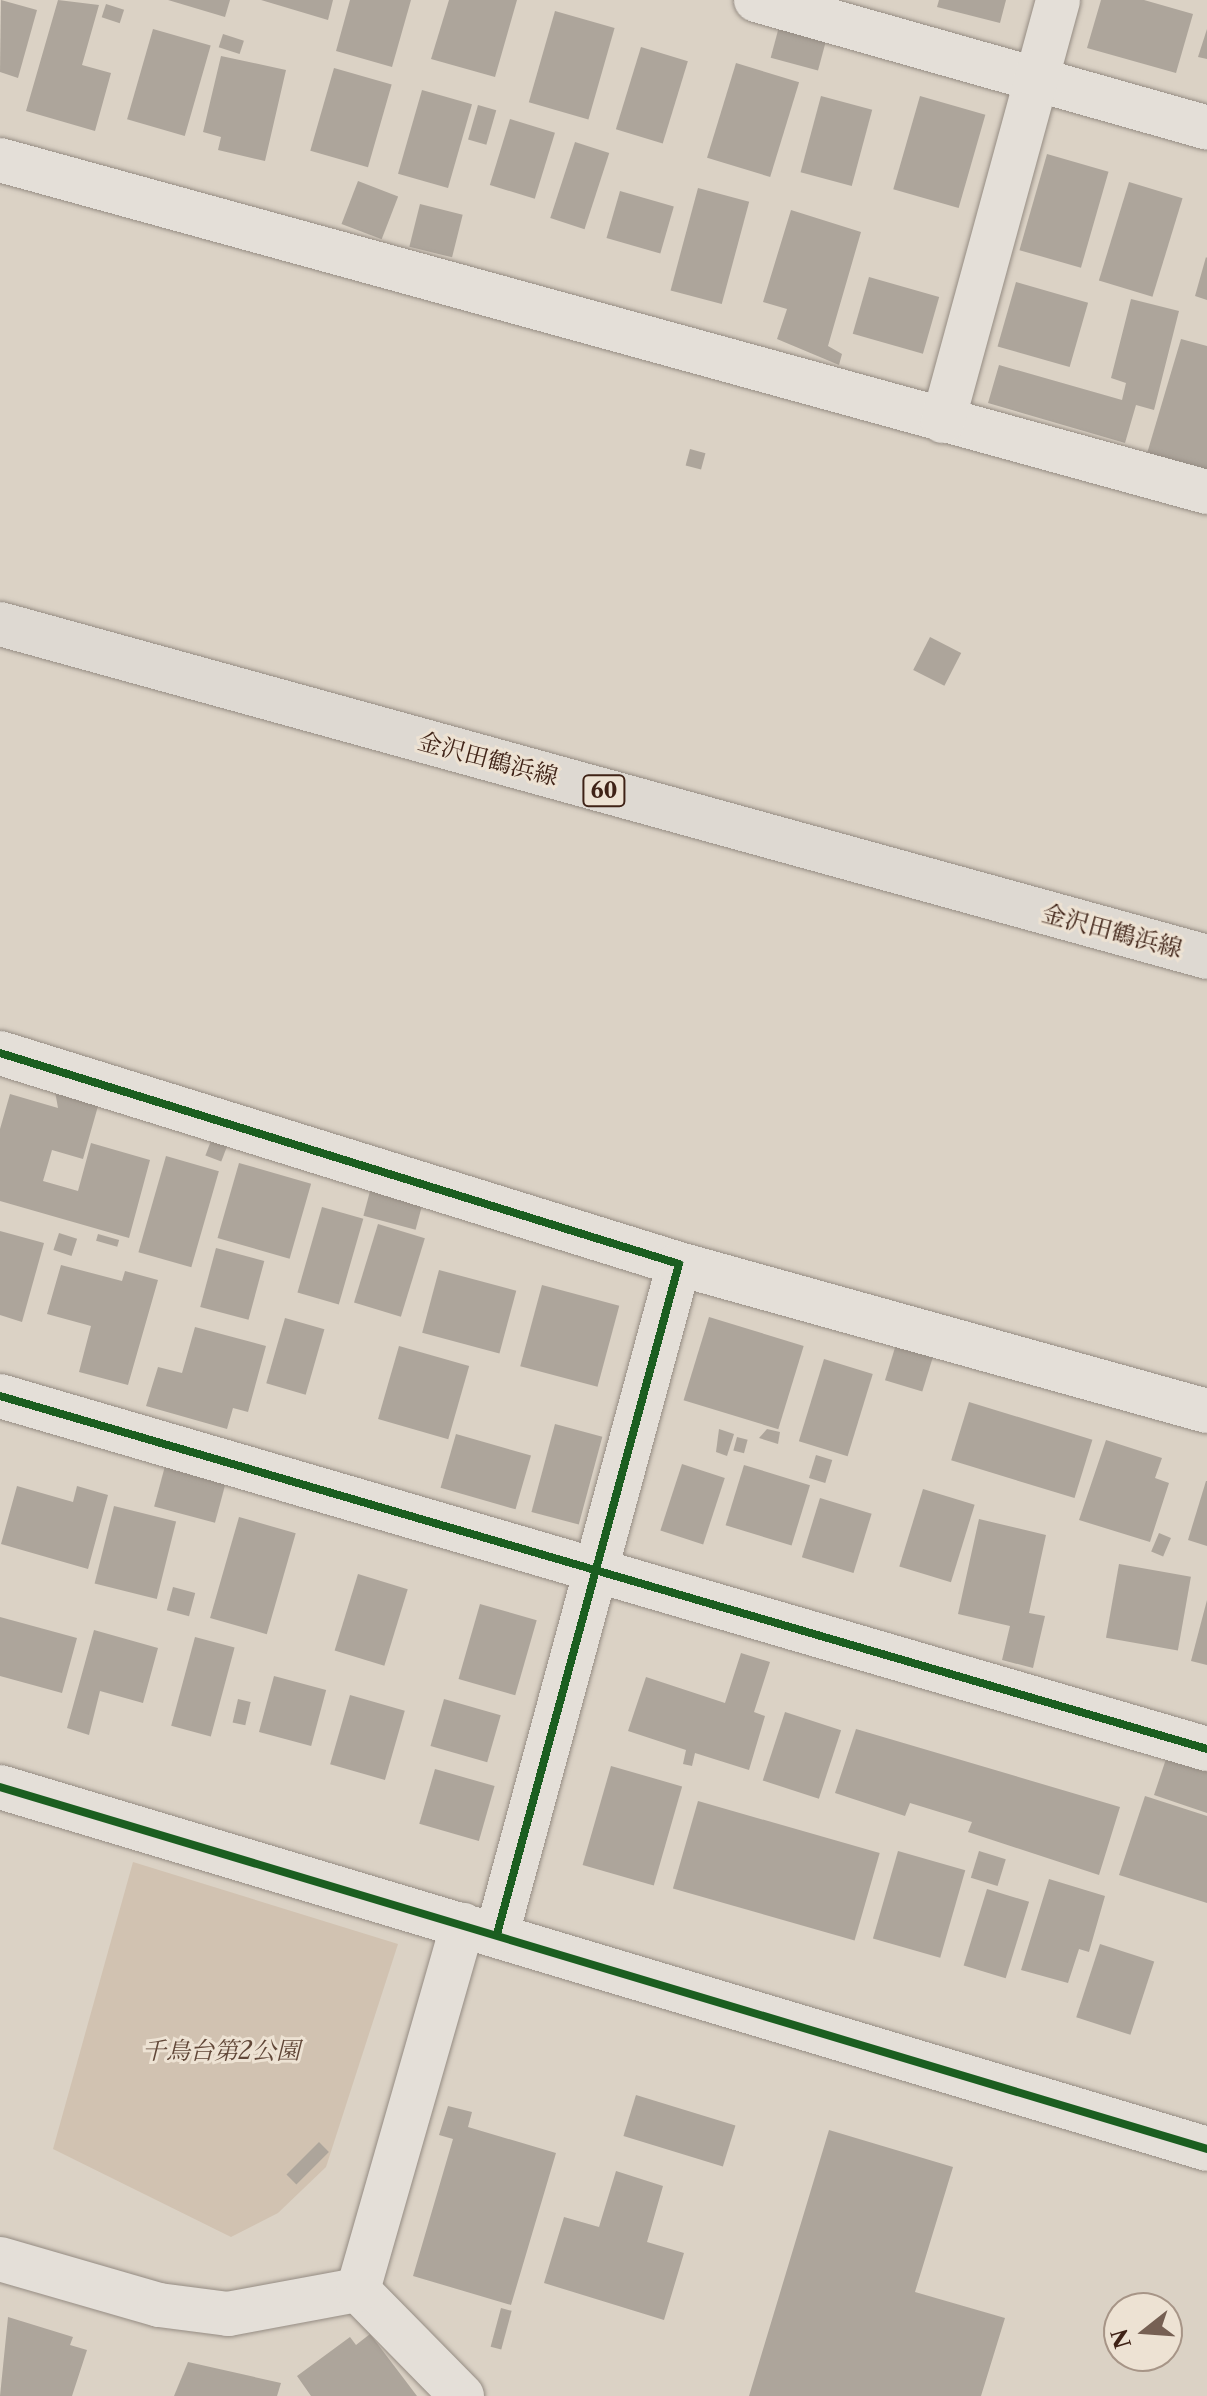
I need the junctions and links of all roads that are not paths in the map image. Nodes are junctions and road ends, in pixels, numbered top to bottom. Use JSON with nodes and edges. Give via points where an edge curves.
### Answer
{"nodes":[{"id":1,"x":756,"y":0,"type":"edge"},
{"id":2,"x":1058,"y":0,"type":"edge"},
{"id":3,"x":1038,"y":79,"type":"junction"},
{"id":4,"x":1207,"y":128,"type":"edge"},
{"id":5,"x":0,"y":160,"type":"edge"},
{"id":6,"x":943,"y":421,"type":"junction"},
{"id":7,"x":1207,"y":492,"type":"edge"},
{"id":8,"x":0,"y":624,"type":"edge"},
{"id":9,"x":1207,"y":957,"type":"edge"},
{"id":10,"x":0,"y":1053,"type":"edge"},
{"id":11,"x":679,"y":1264,"type":"junction"},
{"id":12,"x":0,"y":1396,"type":"edge"},
{"id":13,"x":1207,"y":1411,"type":"edge"},
{"id":14,"x":594,"y":1570,"type":"junction"},
{"id":15,"x":1207,"y":1749,"type":"edge"},
{"id":16,"x":0,"y":1787,"type":"edge"},
{"id":17,"x":480,"y":1930,"type":"junction"},
{"id":18,"x":1207,"y":2149,"type":"edge"},
{"id":19,"x":0,"y":2259,"type":"edge"},
{"id":20,"x":358,"y":2290,"type":"junction"},
{"id":21,"x":462,"y":2396,"type":"edge"}],
"edges":[{"from":1,"to":3,"type":"street"},
{"from":2,"to":3,"type":"street"},
{"from":3,"to":4,"type":"street"},
{"from":3,"to":6,"type":"street"},
{"from":5,"to":6,"type":"street"},
{"from":6,"to":7,"type":"street"},
{"from":8,"to":9,"type":"main road","name":"金沢田鶴浜線","number":"60"},
{"from":10,"to":11,"type":"street"},
{"from":11,"to":13,"type":"street"},
{"from":11,"to":14,"type":"street"},
{"from":12,"to":14,"type":"street"},
{"from":14,"to":15,"type":"street"},
{"from":14,"to":17,"type":"street"},
{"from":16,"to":17,"type":"street"},
{"from":17,"to":18,"type":"street"},
{"from":17,"to":20,"type":"street"},
{"from":19,"to":20,"type":"street","via":[[159,2305],[228,2314]]},
{"from":20,"to":21,"type":"street"}]}
